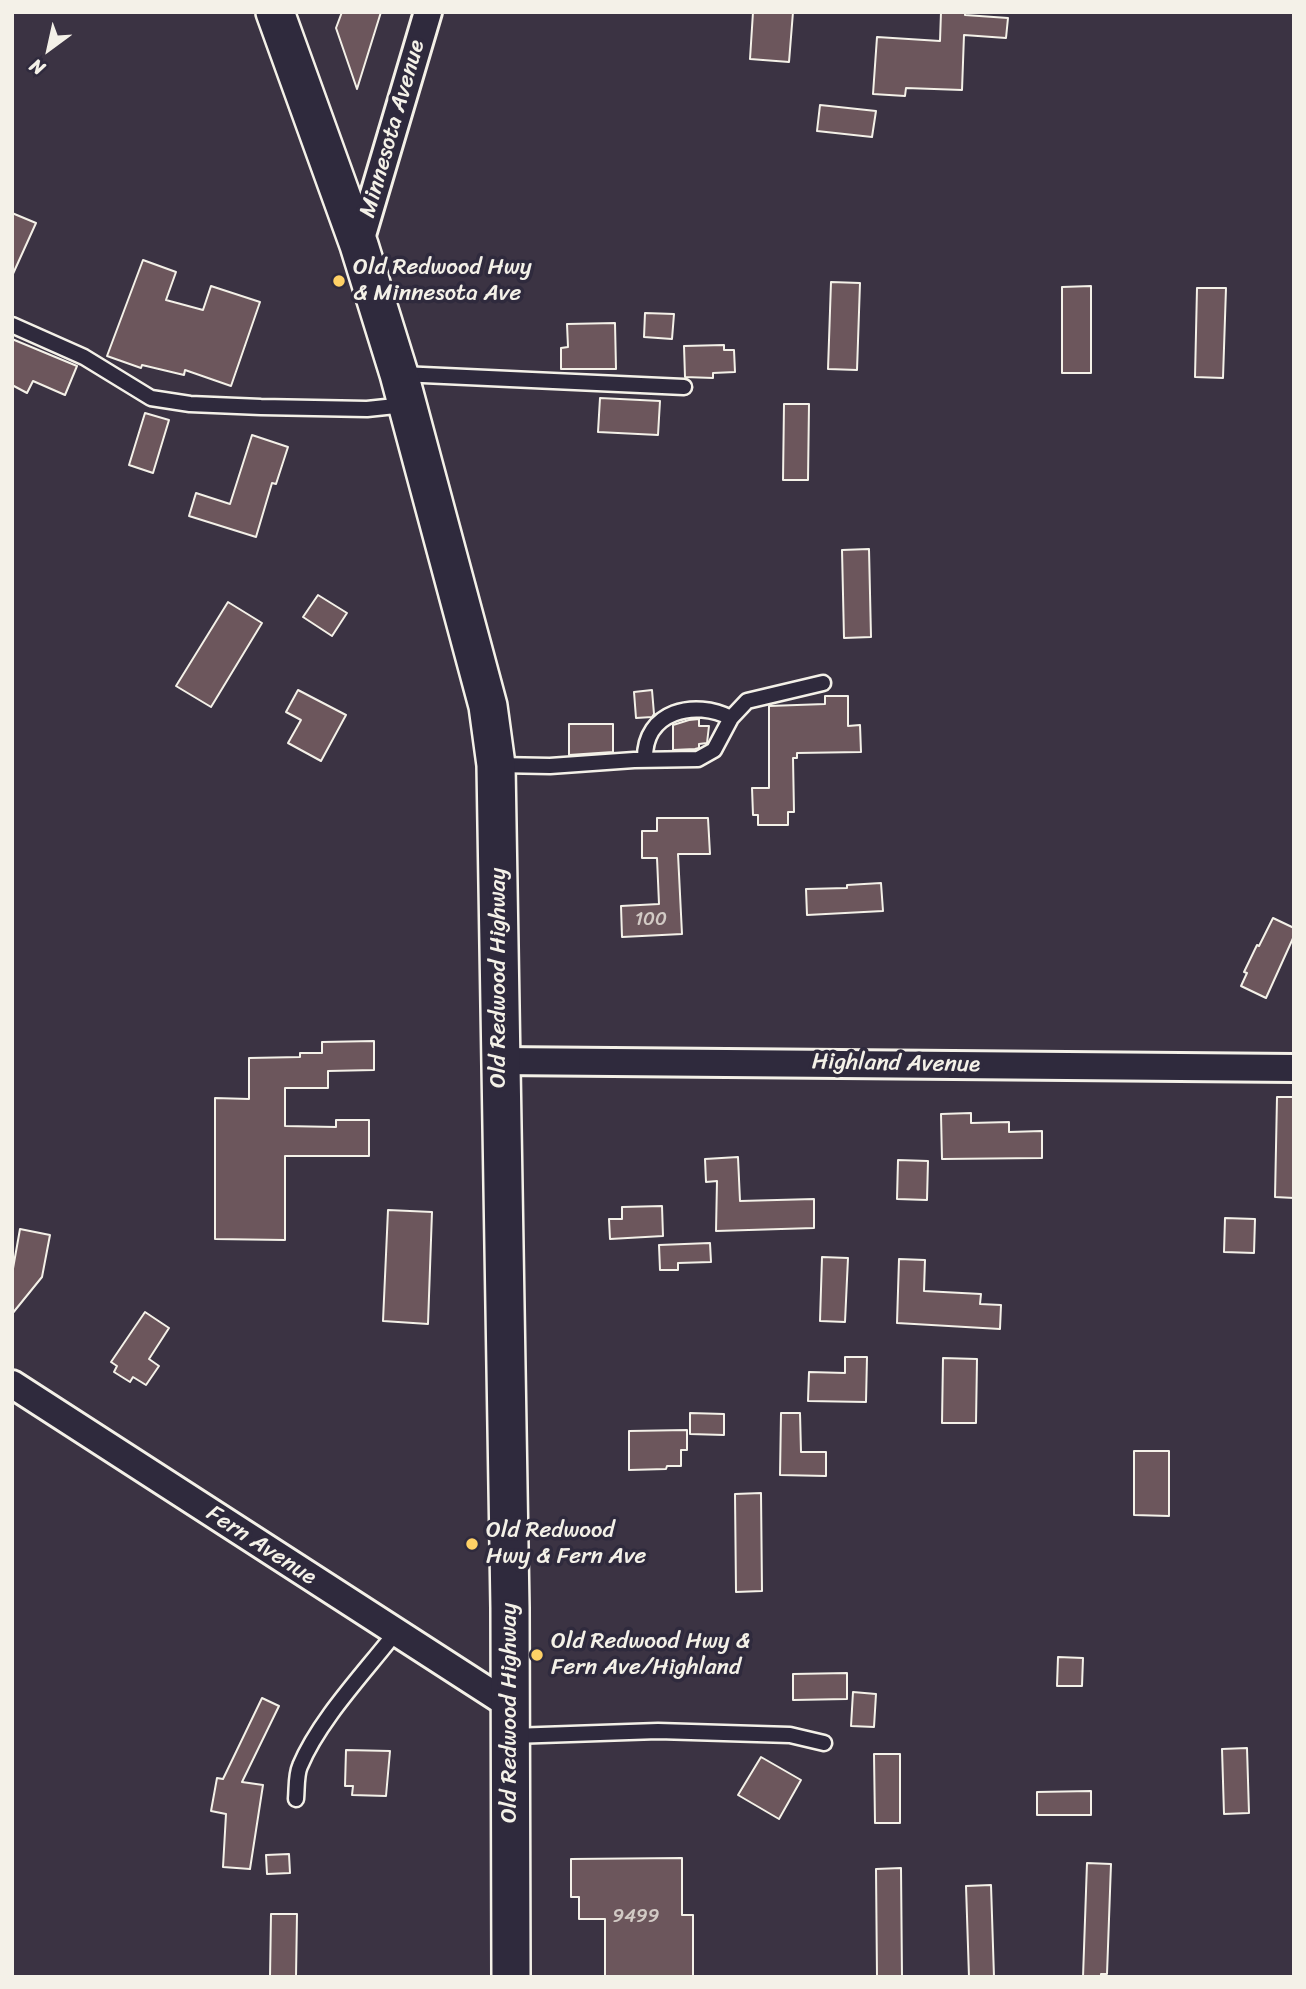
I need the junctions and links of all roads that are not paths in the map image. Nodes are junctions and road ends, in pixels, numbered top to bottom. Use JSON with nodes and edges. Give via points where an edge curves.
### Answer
{"nodes":[{"id":1,"x":275,"y":12,"type":"edge"},
{"id":2,"x":428,"y":12,"type":"edge"},
{"id":3,"x":359,"y":245,"type":"junction"},
{"id":4,"x":12,"y":325,"type":"edge"},
{"id":5,"x":684,"y":387,"type":"dead end"},
{"id":6,"x":403,"y":389,"type":"junction"},
{"id":7,"x":823,"y":683,"type":"dead end"},
{"id":8,"x":731,"y":718,"type":"junction"},
{"id":9,"x":645,"y":759,"type":"junction"},
{"id":10,"x":496,"y":765,"type":"junction"},
{"id":11,"x":499,"y":1061,"type":"junction"},
{"id":12,"x":1294,"y":1068,"type":"edge"},
{"id":13,"x":12,"y":1384,"type":"edge"},
{"id":14,"x":396,"y":1632,"type":"junction"},
{"id":15,"x":511,"y":1721,"type":"junction"},
{"id":16,"x":824,"y":1743,"type":"dead end"},
{"id":17,"x":296,"y":1798,"type":"dead end"},
{"id":18,"x":511,"y":1977,"type":"edge"}],
"edges":[{"from":1,"to":3,"type":"main road","name":"Old Redwood Highway"},
{"from":2,"to":3,"type":"street","name":"Minnesota Avenue"},
{"from":3,"to":6,"type":"main road","name":"Old Redwood Highway"},
{"from":4,"to":6,"type":"lane","via":[[84,357],[151,398],[190,404],[367,409]]},
{"from":5,"to":6,"type":"lane"},
{"from":6,"to":10,"type":"main road","name":"Old Redwood Highway","via":[[488,706]]},
{"from":7,"to":8,"type":"lane","via":[[747,701]]},
{"from":8,"to":9,"type":"lane","via":[[714,750],[698,759]]},
{"from":8,"to":9,"type":"lane","via":[[703,709],[677,711],[649,734]]},
{"from":9,"to":10,"type":"lane"},
{"from":10,"to":11,"type":"main road","name":"Old Redwood Highway"},
{"from":11,"to":12,"type":"street","name":"Highland Avenue"},
{"from":11,"to":15,"type":"main road","name":"Old Redwood Highway"},
{"from":13,"to":14,"type":"street","name":"Fern Avenue"},
{"from":14,"to":15,"type":"street","name":"Fern Avenue"},
{"from":14,"to":17,"type":"lane","via":[[308,1751],[299,1768]]},
{"from":15,"to":16,"type":"lane","via":[[790,1735]]},
{"from":15,"to":18,"type":"main road","name":"Old Redwood Highway"}]}
